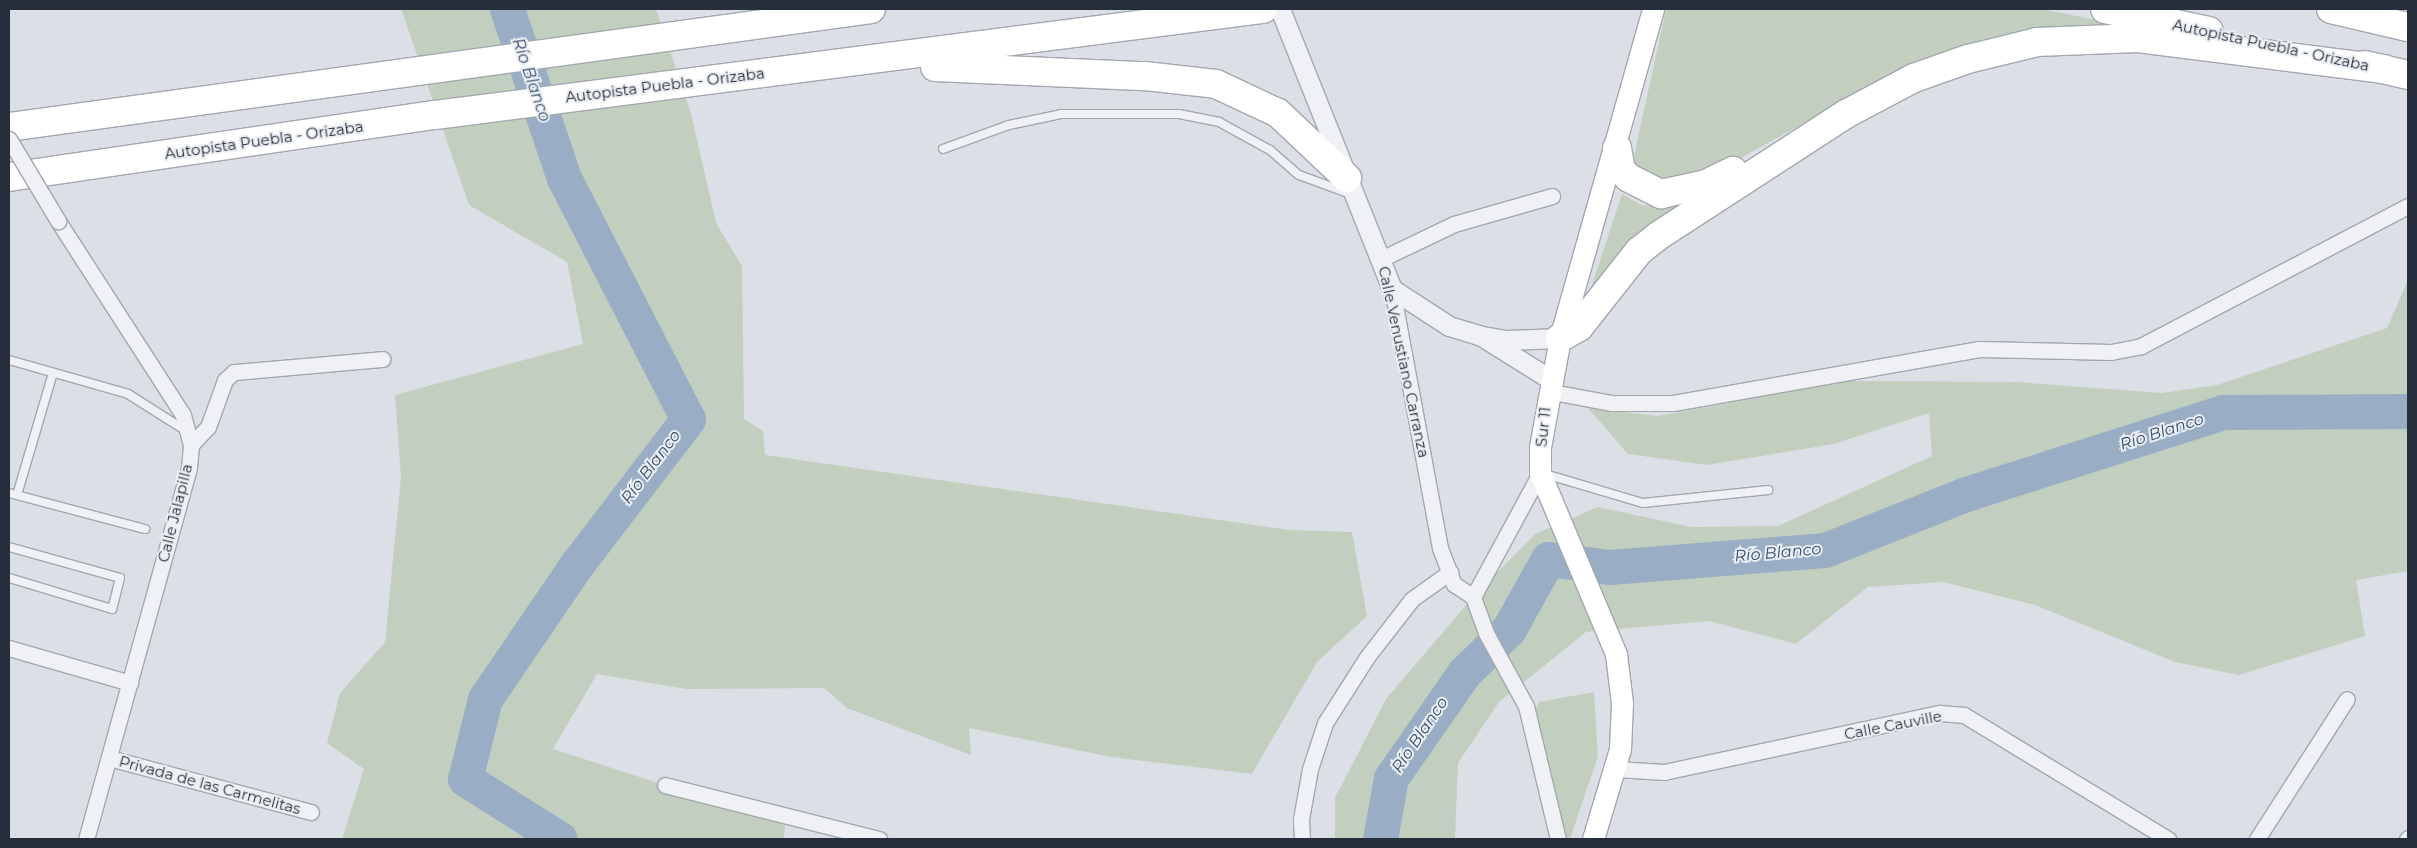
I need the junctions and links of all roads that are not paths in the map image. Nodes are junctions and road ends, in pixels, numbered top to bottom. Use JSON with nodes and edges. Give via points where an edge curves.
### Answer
{"nodes":[{"id":1,"x":788,"y":9,"type":"edge"},
{"id":2,"x":871,"y":9,"type":"edge"},
{"id":3,"x":1263,"y":9,"type":"edge"},
{"id":4,"x":1280,"y":9,"type":"edge"},
{"id":5,"x":1653,"y":9,"type":"edge"},
{"id":6,"x":2105,"y":9,"type":"edge"},
{"id":7,"x":2331,"y":9,"type":"edge"},
{"id":8,"x":2367,"y":9,"type":"edge"},
{"id":9,"x":2408,"y":22,"type":"edge"},
{"id":10,"x":728,"y":27,"type":"junction"},
{"id":11,"x":2408,"y":27,"type":"edge"},
{"id":12,"x":774,"y":72,"type":"junction"},
{"id":13,"x":2396,"y":72,"type":"edge"},
{"id":14,"x":1846,"y":114,"type":"junction"},
{"id":15,"x":9,"y":127,"type":"edge"},
{"id":16,"x":9,"y":139,"type":"edge"},
{"id":17,"x":1617,"y":148,"type":"junction"},
{"id":18,"x":944,"y":149,"type":"dead end"},
{"id":19,"x":9,"y":177,"type":"edge"},
{"id":20,"x":1352,"y":187,"type":"junction"},
{"id":21,"x":1552,"y":196,"type":"dead end"},
{"id":22,"x":2408,"y":206,"type":"edge"},
{"id":23,"x":1382,"y":258,"type":"junction"},
{"id":24,"x":1392,"y":289,"type":"junction"},
{"id":25,"x":1481,"y":336,"type":"junction"},
{"id":26,"x":1560,"y":338,"type":"junction"},
{"id":27,"x":382,"y":359,"type":"dead end"},
{"id":28,"x":9,"y":360,"type":"edge"},
{"id":29,"x":53,"y":373,"type":"junction"},
{"id":30,"x":1549,"y":385,"type":"junction"},
{"id":31,"x":189,"y":438,"type":"junction"},
{"id":32,"x":1540,"y":473,"type":"junction"},
{"id":33,"x":1768,"y":490,"type":"dead end"},
{"id":34,"x":9,"y":493,"type":"edge"},
{"id":35,"x":17,"y":495,"type":"junction"},
{"id":36,"x":145,"y":529,"type":"dead end"},
{"id":37,"x":9,"y":548,"type":"edge"},
{"id":38,"x":1450,"y":572,"type":"junction"},
{"id":39,"x":9,"y":578,"type":"edge"},
{"id":40,"x":1474,"y":599,"type":"junction"},
{"id":41,"x":9,"y":648,"type":"edge"},
{"id":42,"x":130,"y":683,"type":"junction"},
{"id":43,"x":2347,"y":699,"type":"dead end"},
{"id":44,"x":109,"y":758,"type":"junction"},
{"id":45,"x":1616,"y":770,"type":"junction"},
{"id":46,"x":665,"y":785,"type":"dead end"},
{"id":47,"x":311,"y":812,"type":"dead end"},
{"id":48,"x":86,"y":839,"type":"edge"},
{"id":49,"x":879,"y":839,"type":"edge"},
{"id":50,"x":1302,"y":839,"type":"edge"},
{"id":51,"x":1558,"y":839,"type":"edge"},
{"id":52,"x":1593,"y":839,"type":"edge"},
{"id":53,"x":2168,"y":839,"type":"edge"},
{"id":54,"x":2257,"y":839,"type":"edge"}],
"edges":[{"from":1,"to":10,"type":"highway"},
{"from":2,"to":10,"type":"highway"},
{"from":3,"to":12,"type":"highway","name":"Autopista Puebla - Orizaba"},
{"from":4,"to":20,"type":"street","name":"Calle Venustiano Carranza"},
{"from":5,"to":17,"type":"main road","name":"Sur 11"},
{"from":6,"to":13,"type":"highway","name":"Autopista Puebla - Orizaba"},
{"from":7,"to":11,"type":"highway"},
{"from":8,"to":9,"type":"highway"},
{"from":10,"to":15,"type":"highway","via":[[397,70]]},
{"from":12,"to":19,"type":"highway","name":"Autopista Puebla - Orizaba","via":[[435,115]]},
{"from":12,"to":20,"type":"highway","via":[[972,66],[1216,84],[1278,113]]},
{"from":13,"to":14,"type":"highway","via":[[2138,38],[2037,42],[1968,58],[1914,78]]},
{"from":14,"to":17,"type":"highway","via":[[1706,184],[1678,193],[1661,194],[1635,184],[1621,170]]},
{"from":14,"to":26,"type":"highway","via":[[1639,251],[1584,321]]},
{"from":16,"to":31,"type":"street","name":"Calle Jalapilla","bridge":true,"via":[[183,415]]},
{"from":17,"to":26,"type":"main road","name":"Sur 11"},
{"from":18,"to":20,"type":"lane","via":[[1009,125],[1061,114],[1179,114],[1219,122],[1270,150],[1299,175]]},
{"from":20,"to":23,"type":"street","name":"Calle Venustiano Carranza"},
{"from":21,"to":23,"type":"street","via":[[1454,224]]},
{"from":22,"to":30,"type":"street","via":[[2133,347],[2111,352],[1979,349],[1672,403],[1612,403]]},
{"from":23,"to":24,"type":"street","name":"Calle Venustiano Carranza"},
{"from":24,"to":25,"type":"street","via":[[1449,326]]},
{"from":24,"to":38,"type":"street","name":"Calle Venustiano Carranza","via":[[1440,548]]},
{"from":25,"to":26,"type":"street","via":[[1507,340]]},
{"from":25,"to":30,"type":"street"},
{"from":26,"to":30,"type":"main road","name":"Sur 11"},
{"from":27,"to":31,"type":"street","via":[[234,372],[225,380],[208,427]]},
{"from":28,"to":29,"type":"lane"},
{"from":29,"to":31,"type":"lane","via":[[128,394]]},
{"from":29,"to":35,"type":"lane"},
{"from":30,"to":32,"type":"main road","name":"Sur 11"},
{"from":31,"to":42,"type":"street","name":"Calle Jalapilla","via":[[189,468]]},
{"from":32,"to":33,"type":"lane","via":[[1643,503]]},
{"from":32,"to":40,"type":"street"},
{"from":32,"to":45,"type":"main road","name":"Sur 11","via":[[1616,654],[1622,726]]},
{"from":34,"to":35,"type":"lane"},
{"from":35,"to":36,"type":"lane"},
{"from":37,"to":39,"type":"lane","via":[[120,578],[112,609]]},
{"from":38,"to":40,"type":"street","name":"Calle Venustiano Carranza","via":[[1462,593]]},
{"from":38,"to":50,"type":"street","via":[[1412,599],[1367,657],[1326,724],[1310,769],[1301,819]]},
{"from":40,"to":51,"type":"street","via":[[1486,633],[1516,680]]},
{"from":41,"to":42,"type":"street"},
{"from":42,"to":44,"type":"street","name":"Calle Jalapilla"},
{"from":43,"to":54,"type":"street"},
{"from":44,"to":47,"type":"street","name":"Privada de las Carmelitas"},
{"from":44,"to":48,"type":"street","name":"Calle Jalapilla"},
{"from":45,"to":52,"type":"main road","name":"Sur 11"},
{"from":45,"to":53,"type":"street","name":"Calle Cauville","via":[[1664,772],[1940,713],[1964,715]]},
{"from":46,"to":49,"type":"street"}]}
